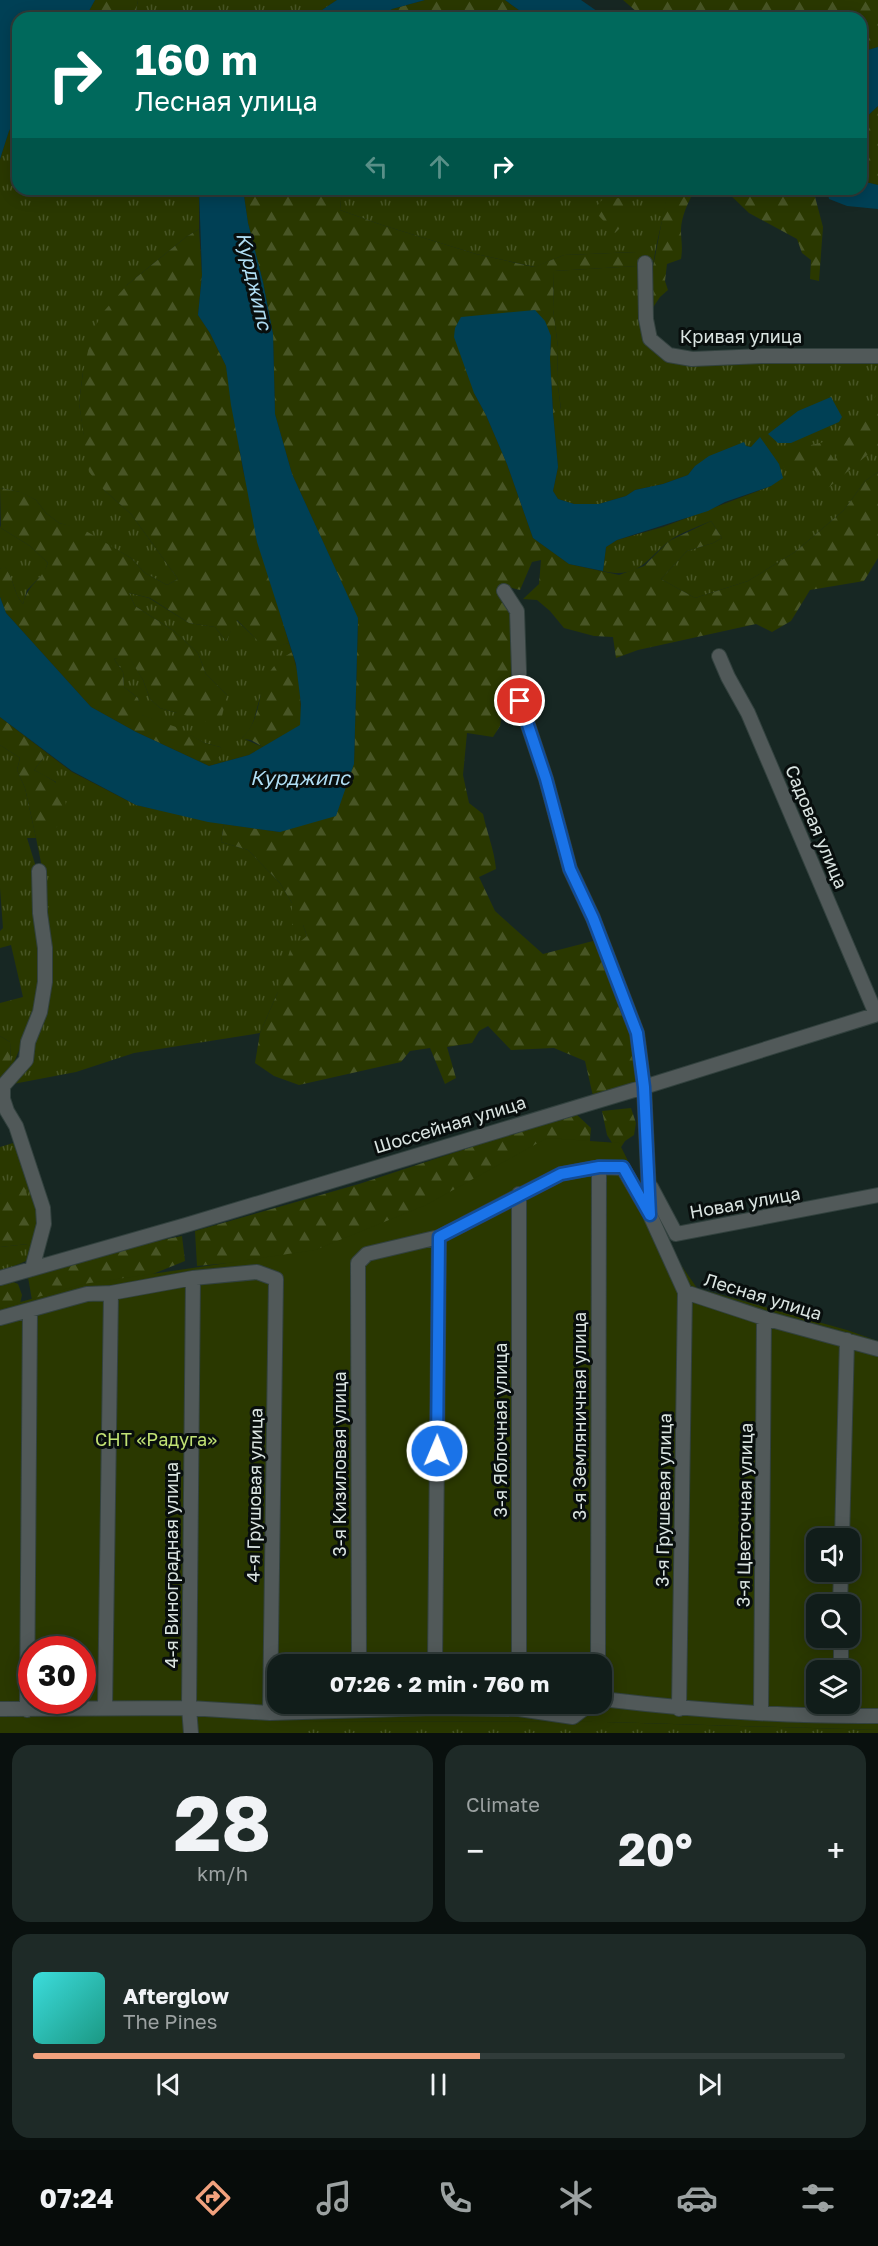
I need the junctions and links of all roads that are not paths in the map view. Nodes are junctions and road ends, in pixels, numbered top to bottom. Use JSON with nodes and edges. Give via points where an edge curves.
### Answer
{"nodes":[{"id":1,"x":645,"y":263,"type":"dead end"},
{"id":2,"x":878,"y":356,"type":"edge"},
{"id":3,"x":504,"y":591,"type":"dead end"},
{"id":4,"x":719,"y":656,"type":"dead end"},
{"id":5,"x":39,"y":871,"type":"dead end"},
{"id":6,"x":877,"y":1014,"type":"edge"},
{"id":7,"x":644,"y":1087,"type":"junction"},
{"id":8,"x":599,"y":1167,"type":"junction"},
{"id":9,"x":649,"y":1183,"type":"junction"},
{"id":10,"x":519,"y":1194,"type":"junction"},
{"id":11,"x":878,"y":1195,"type":"edge"},
{"id":12,"x":650,"y":1215,"type":"junction"},
{"id":13,"x":439,"y":1237,"type":"junction"},
{"id":14,"x":358,"y":1263,"type":"joint"},
{"id":15,"x":32,"y":1269,"type":"junction"},
{"id":16,"x":0,"y":1278,"type":"edge"},
{"id":17,"x":193,"y":1278,"type":"junction"},
{"id":18,"x":685,"y":1292,"type":"junction"},
{"id":19,"x":111,"y":1293,"type":"junction"},
{"id":20,"x":30,"y":1310,"type":"junction"},
{"id":21,"x":0,"y":1318,"type":"edge"},
{"id":22,"x":764,"y":1318,"type":"junction"},
{"id":23,"x":847,"y":1340,"type":"junction"},
{"id":24,"x":878,"y":1349,"type":"edge"},
{"id":25,"x":842,"y":1528,"type":"edge"},
{"id":26,"x":28,"y":1636,"type":"edge"},
{"id":27,"x":271,"y":1654,"type":"edge"},
{"id":28,"x":359,"y":1654,"type":"edge"},
{"id":29,"x":435,"y":1654,"type":"edge"},
{"id":30,"x":519,"y":1654,"type":"edge"},
{"id":31,"x":598,"y":1654,"type":"edge"},
{"id":32,"x":612,"y":1700,"type":"edge"},
{"id":33,"x":96,"y":1708,"type":"edge"},
{"id":34,"x":105,"y":1708,"type":"junction"},
{"id":35,"x":189,"y":1708,"type":"junction"},
{"id":36,"x":679,"y":1708,"type":"junction"},
{"id":37,"x":0,"y":1709,"type":"edge"},
{"id":38,"x":18,"y":1710,"type":"edge"},
{"id":39,"x":806,"y":1711,"type":"edge"},
{"id":40,"x":761,"y":1712,"type":"junction"},
{"id":41,"x":267,"y":1713,"type":"edge"},
{"id":42,"x":860,"y":1713,"type":"edge"},
{"id":43,"x":558,"y":1714,"type":"edge"},
{"id":44,"x":577,"y":1714,"type":"edge"},
{"id":45,"x":878,"y":1716,"type":"edge"},
{"id":46,"x":191,"y":1733,"type":"edge"}],
"edges":[{"from":1,"to":2,"type":"street","name":"Кривая улица","via":[[650,339],[669,355],[683,359]]},
{"from":3,"to":7,"type":"street","name":"Лесная улица","via":[[517,611],[520,701],[570,869],[637,1033]]},
{"from":4,"to":6,"type":"street","name":"Садовая улица","via":[[748,713]]},
{"from":5,"to":15,"type":"street","via":[[45,982],[26,1060],[3,1086],[3,1099],[43,1208],[44,1224]]},
{"from":6,"to":7,"type":"street","name":"Шоссейная улица"},
{"from":7,"to":9,"type":"street","name":"Лесная улица"},
{"from":7,"to":15,"type":"street","name":"Шоссейная улица"},
{"from":8,"to":10,"type":"street","name":"Лесная улица","via":[[561,1174]]},
{"from":8,"to":12,"type":"street","name":"Лесная улица","via":[[623,1167]]},
{"from":8,"to":31,"type":"street","name":"3-я Земляничная улица"},
{"from":9,"to":11,"type":"street","name":"Новая улица","via":[[676,1234]]},
{"from":9,"to":12,"type":"street","name":"Лесная улица"},
{"from":10,"to":13,"type":"street","name":"Лесная улица"},
{"from":10,"to":30,"type":"street","name":"3-я Яблочная улица"},
{"from":12,"to":18,"type":"street","name":"Лесная улица"},
{"from":13,"to":14,"type":"street","name":"Лесная улица","via":[[367,1254]]},
{"from":13,"to":29,"type":"street"},
{"from":14,"to":28,"type":"street","name":"3-я Кизиловая улица"},
{"from":15,"to":16,"type":"street","name":"Шоссейная улица"},
{"from":17,"to":19,"type":"street"},
{"from":17,"to":27,"type":"street","name":"4-я Грушовая улица","via":[[257,1272],[276,1279]]},
{"from":17,"to":35,"type":"street","name":"4-я Виноградная улица"},
{"from":18,"to":22,"type":"street","name":"Лесная улица"},
{"from":18,"to":36,"type":"street","name":"3-я Грушевая улица"},
{"from":19,"to":20,"type":"street","via":[[87,1294]]},
{"from":19,"to":34,"type":"street"},
{"from":20,"to":21,"type":"street"},
{"from":20,"to":26,"type":"street"},
{"from":22,"to":23,"type":"street","name":"Лесная улица"},
{"from":22,"to":40,"type":"street","name":"3-я Цветочная улица"},
{"from":23,"to":24,"type":"street","name":"Лесная улица"},
{"from":23,"to":25,"type":"street"},
{"from":32,"to":36,"type":"street"},
{"from":33,"to":34,"type":"street"},
{"from":34,"to":35,"type":"street"},
{"from":35,"to":41,"type":"street"},
{"from":35,"to":46,"type":"street","name":"4-я Виноградная улица"},
{"from":36,"to":40,"type":"street"},
{"from":37,"to":38,"type":"street"},
{"from":39,"to":40,"type":"street"},
{"from":42,"to":45,"type":"street"},
{"from":43,"to":44,"type":"street"}]}
